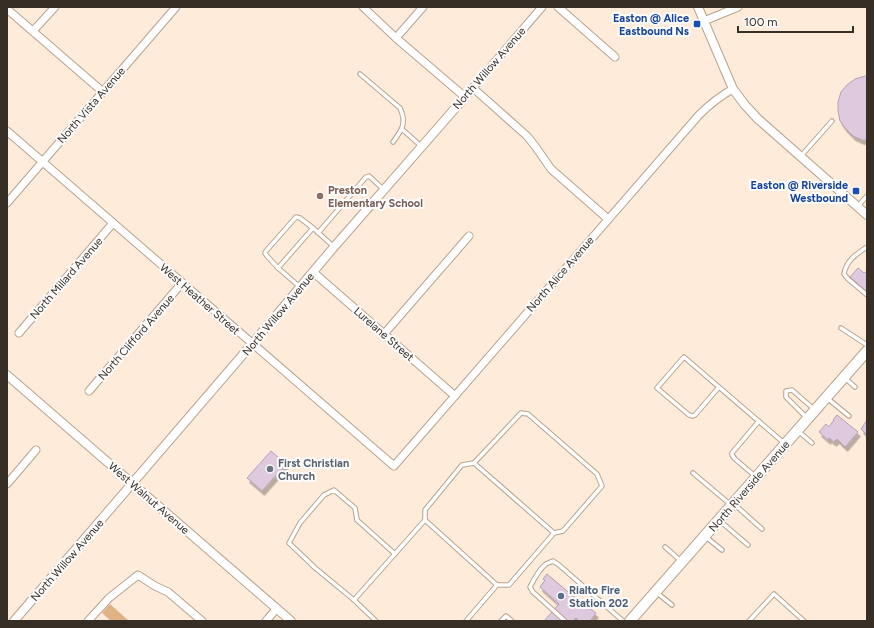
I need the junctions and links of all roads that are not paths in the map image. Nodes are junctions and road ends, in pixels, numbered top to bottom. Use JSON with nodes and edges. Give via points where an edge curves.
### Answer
{"nodes":[{"id":1,"x":55,"y":7,"type":"edge"},
{"id":2,"x":176,"y":7,"type":"edge"},
{"id":3,"x":362,"y":7,"type":"edge"},
{"id":4,"x":423,"y":7,"type":"edge"},
{"id":5,"x":542,"y":7,"type":"edge"},
{"id":6,"x":558,"y":7,"type":"edge"},
{"id":7,"x":698,"y":7,"type":"edge"},
{"id":8,"x":738,"y":7,"type":"edge"},
{"id":9,"x":7,"y":9,"type":"edge"},
{"id":10,"x":704,"y":21,"type":"junction"},
{"id":11,"x":33,"y":32,"type":"junction"},
{"id":12,"x":396,"y":38,"type":"junction"},
{"id":13,"x":615,"y":57,"type":"dead end"},
{"id":14,"x":360,"y":74,"type":"dead end"},
{"id":15,"x":472,"y":88,"type":"junction"},
{"id":16,"x":733,"y":89,"type":"junction"},
{"id":17,"x":103,"y":92,"type":"junction"},
{"id":18,"x":465,"y":97,"type":"junction"},
{"id":19,"x":832,"y":121,"type":"dead end"},
{"id":20,"x":402,"y":130,"type":"junction"},
{"id":21,"x":7,"y":131,"type":"edge"},
{"id":22,"x":393,"y":142,"type":"dead end"},
{"id":23,"x":421,"y":146,"type":"junction"},
{"id":24,"x":800,"y":156,"type":"junction"},
{"id":25,"x":42,"y":162,"type":"junction"},
{"id":26,"x":384,"y":190,"type":"junction"},
{"id":27,"x":867,"y":196,"type":"edge"},
{"id":28,"x":7,"y":203,"type":"edge"},
{"id":29,"x":857,"y":207,"type":"junction"},
{"id":30,"x":867,"y":215,"type":"edge"},
{"id":31,"x":608,"y":219,"type":"junction"},
{"id":32,"x":113,"y":223,"type":"junction"},
{"id":33,"x":312,"y":228,"type":"junction"},
{"id":34,"x":318,"y":233,"type":"junction"},
{"id":35,"x":469,"y":236,"type":"dead end"},
{"id":36,"x":334,"y":247,"type":"junction"},
{"id":37,"x":867,"y":248,"type":"edge"},
{"id":38,"x":278,"y":268,"type":"junction"},
{"id":39,"x":313,"y":272,"type":"junction"},
{"id":40,"x":182,"y":283,"type":"junction"},
{"id":41,"x":300,"y":286,"type":"junction"},
{"id":42,"x":867,"y":295,"type":"edge"},
{"id":43,"x":841,"y":328,"type":"dead end"},
{"id":44,"x":19,"y":333,"type":"dead end"},
{"id":45,"x":384,"y":334,"type":"junction"},
{"id":46,"x":252,"y":344,"type":"junction"},
{"id":47,"x":867,"y":345,"type":"edge"},
{"id":48,"x":867,"y":351,"type":"edge"},
{"id":49,"x":7,"y":375,"type":"edge"},
{"id":50,"x":844,"y":377,"type":"junction"},
{"id":51,"x":719,"y":387,"type":"junction"},
{"id":52,"x":855,"y":387,"type":"dead end"},
{"id":53,"x":89,"y":391,"type":"dead end"},
{"id":54,"x":455,"y":396,"type":"junction"},
{"id":55,"x":827,"y":397,"type":"junction"},
{"id":56,"x":816,"y":410,"type":"junction"},
{"id":57,"x":849,"y":416,"type":"dead end"},
{"id":58,"x":808,"y":419,"type":"junction"},
{"id":59,"x":759,"y":421,"type":"junction"},
{"id":60,"x":798,"y":430,"type":"junction"},
{"id":61,"x":812,"y":443,"type":"dead end"},
{"id":62,"x":785,"y":444,"type":"junction"},
{"id":63,"x":36,"y":450,"type":"dead end"},
{"id":64,"x":474,"y":463,"type":"junction"},
{"id":65,"x":394,"y":466,"type":"joint"},
{"id":66,"x":693,"y":473,"type":"dead end"},
{"id":67,"x":756,"y":478,"type":"junction"},
{"id":68,"x":132,"y":483,"type":"junction"},
{"id":69,"x":7,"y":484,"type":"edge"},
{"id":70,"x":733,"y":504,"type":"junction"},
{"id":71,"x":425,"y":520,"type":"junction"},
{"id":72,"x":719,"y":520,"type":"junction"},
{"id":73,"x":762,"y":529,"type":"dead end"},
{"id":74,"x":554,"y":533,"type":"junction"},
{"id":75,"x":705,"y":536,"type":"junction"},
{"id":76,"x":748,"y":545,"type":"dead end"},
{"id":77,"x":665,"y":547,"type":"dead end"},
{"id":78,"x":722,"y":550,"type":"dead end"},
{"id":79,"x":395,"y":554,"type":"junction"},
{"id":80,"x":682,"y":562,"type":"junction"},
{"id":81,"x":497,"y":585,"type":"junction"},
{"id":82,"x":656,"y":592,"type":"junction"},
{"id":83,"x":354,"y":600,"type":"junction"},
{"id":84,"x":672,"y":605,"type":"dead end"},
{"id":85,"x":277,"y":608,"type":"junction"},
{"id":86,"x":14,"y":621,"type":"edge"},
{"id":87,"x":88,"y":621,"type":"edge"},
{"id":88,"x":202,"y":621,"type":"edge"},
{"id":89,"x":266,"y":621,"type":"edge"},
{"id":90,"x":291,"y":621,"type":"edge"},
{"id":91,"x":376,"y":621,"type":"edge"},
{"id":92,"x":466,"y":621,"type":"edge"},
{"id":93,"x":502,"y":621,"type":"edge"},
{"id":94,"x":512,"y":621,"type":"edge"},
{"id":95,"x":565,"y":621,"type":"edge"},
{"id":96,"x":623,"y":621,"type":"edge"},
{"id":97,"x":630,"y":621,"type":"edge"},
{"id":98,"x":749,"y":621,"type":"edge"},
{"id":99,"x":804,"y":621,"type":"edge"}],
"edges":[{"from":1,"to":11,"type":"street"},
{"from":2,"to":17,"type":"street","name":"North Vista Avenue"},
{"from":3,"to":12,"type":"street"},
{"from":4,"to":12,"type":"street"},
{"from":5,"to":15,"type":"street","name":"North Willow Avenue"},
{"from":6,"to":13,"type":"street"},
{"from":7,"to":10,"type":"street"},
{"from":8,"to":10,"type":"street"},
{"from":9,"to":11,"type":"street"},
{"from":10,"to":16,"type":"street"},
{"from":11,"to":17,"type":"street"},
{"from":12,"to":18,"type":"street"},
{"from":14,"to":20,"type":"lane","via":[[400,108],[404,115]]},
{"from":15,"to":18,"type":"street","name":"North Willow Avenue"},
{"from":15,"to":31,"type":"street","via":[[527,136],[551,169]]},
{"from":16,"to":24,"type":"street","via":[[758,119]]},
{"from":16,"to":31,"type":"street","name":"North Alice Avenue","via":[[699,114]]},
{"from":17,"to":25,"type":"street","name":"North Vista Avenue"},
{"from":18,"to":23,"type":"street","name":"North Willow Avenue"},
{"from":19,"to":24,"type":"lane"},
{"from":20,"to":22,"type":"lane"},
{"from":20,"to":23,"type":"lane"},
{"from":21,"to":25,"type":"street","name":"West Heather Street"},
{"from":23,"to":26,"type":"street","name":"North Willow Avenue"},
{"from":24,"to":29,"type":"street"},
{"from":25,"to":28,"type":"street","name":"North Vista Avenue"},
{"from":25,"to":32,"type":"street","name":"West Heather Street"},
{"from":26,"to":34,"type":"lane","via":[[369,176],[365,178]]},
{"from":26,"to":36,"type":"street","name":"North Willow Avenue"},
{"from":27,"to":29,"type":"lane"},
{"from":29,"to":30,"type":"street"},
{"from":31,"to":54,"type":"street","name":"North Alice Avenue"},
{"from":32,"to":40,"type":"street","name":"West Heather Street"},
{"from":32,"to":44,"type":"street","name":"North Millard Avenue"},
{"from":33,"to":34,"type":"lane"},
{"from":33,"to":38,"type":"lane"},
{"from":33,"to":38,"type":"lane","via":[[296,217],[266,251],[267,256]]},
{"from":34,"to":36,"type":"lane"},
{"from":35,"to":45,"type":"street"},
{"from":36,"to":39,"type":"street","name":"North Willow Avenue"},
{"from":37,"to":42,"type":"lane","via":[[860,251],[847,264],[844,274]]},
{"from":38,"to":41,"type":"lane"},
{"from":39,"to":41,"type":"street","name":"North Willow Avenue"},
{"from":39,"to":45,"type":"street","name":"Lurelane Street"},
{"from":40,"to":46,"type":"street","name":"West Heather Street"},
{"from":40,"to":53,"type":"street","name":"North Clifford Avenue"},
{"from":41,"to":46,"type":"street","name":"North Willow Avenue"},
{"from":43,"to":47,"type":"lane"},
{"from":45,"to":54,"type":"street","name":"Lurelane Street"},
{"from":46,"to":65,"type":"street","name":"West Heather Street"},
{"from":46,"to":68,"type":"street","name":"North Willow Avenue"},
{"from":48,"to":50,"type":"main road","name":"North Riverside Avenue"},
{"from":49,"to":68,"type":"street","name":"West Walnut Avenue"},
{"from":50,"to":52,"type":"lane"},
{"from":50,"to":55,"type":"main road","name":"North Riverside Avenue"},
{"from":51,"to":51,"type":"lane","via":[[684,357],[657,388],[693,416]]},
{"from":51,"to":59,"type":"lane"},
{"from":54,"to":65,"type":"street","name":"North Alice Avenue"},
{"from":55,"to":56,"type":"main road","name":"North Riverside Avenue"},
{"from":55,"to":57,"type":"lane"},
{"from":56,"to":58,"type":"main road","name":"North Riverside Avenue"},
{"from":56,"to":58,"type":"lane","via":[[792,390],[786,391],[786,397]]},
{"from":58,"to":60,"type":"main road","name":"North Riverside Avenue"},
{"from":59,"to":62,"type":"lane"},
{"from":59,"to":67,"type":"lane","via":[[732,453]]},
{"from":60,"to":61,"type":"lane"},
{"from":60,"to":62,"type":"main road","name":"North Riverside Avenue"},
{"from":62,"to":67,"type":"main road","name":"North Riverside Avenue"},
{"from":63,"to":69,"type":"street"},
{"from":64,"to":71,"type":"lane","via":[[462,465],[425,510]]},
{"from":64,"to":74,"type":"lane"},
{"from":64,"to":74,"type":"lane","via":[[521,413],[528,414],[557,439],[596,474],[602,486],[563,532]]},
{"from":66,"to":70,"type":"lane"},
{"from":67,"to":70,"type":"main road","name":"North Riverside Avenue"},
{"from":68,"to":85,"type":"street","name":"West Walnut Avenue"},
{"from":68,"to":86,"type":"street","name":"North Willow Avenue"},
{"from":70,"to":72,"type":"main road","name":"North Riverside Avenue"},
{"from":70,"to":73,"type":"lane"},
{"from":71,"to":79,"type":"lane"},
{"from":71,"to":81,"type":"lane"},
{"from":72,"to":75,"type":"main road","name":"North Riverside Avenue"},
{"from":72,"to":76,"type":"lane"},
{"from":74,"to":81,"type":"lane","via":[[508,585]]},
{"from":75,"to":78,"type":"lane"},
{"from":75,"to":80,"type":"main road","name":"North Riverside Avenue"},
{"from":77,"to":80,"type":"lane"},
{"from":79,"to":83,"type":"lane"},
{"from":79,"to":83,"type":"lane","via":[[357,520],[355,508],[334,490],[324,495],[300,523],[289,543]]},
{"from":80,"to":82,"type":"main road","name":"North Riverside Avenue"},
{"from":81,"to":92,"type":"lane"},
{"from":82,"to":84,"type":"lane"},
{"from":82,"to":97,"type":"main road","name":"North Riverside Avenue"},
{"from":83,"to":91,"type":"lane"},
{"from":85,"to":89,"type":"street"},
{"from":85,"to":90,"type":"street","name":"West Walnut Avenue"},
{"from":87,"to":88,"type":"street","via":[[109,598],[138,575],[168,592]]},
{"from":93,"to":94,"type":"lane","via":[[506,616]]},
{"from":95,"to":96,"type":"lane","via":[[532,592],[530,587],[540,570],[553,561]]},
{"from":98,"to":99,"type":"lane","via":[[774,594]]}]}
